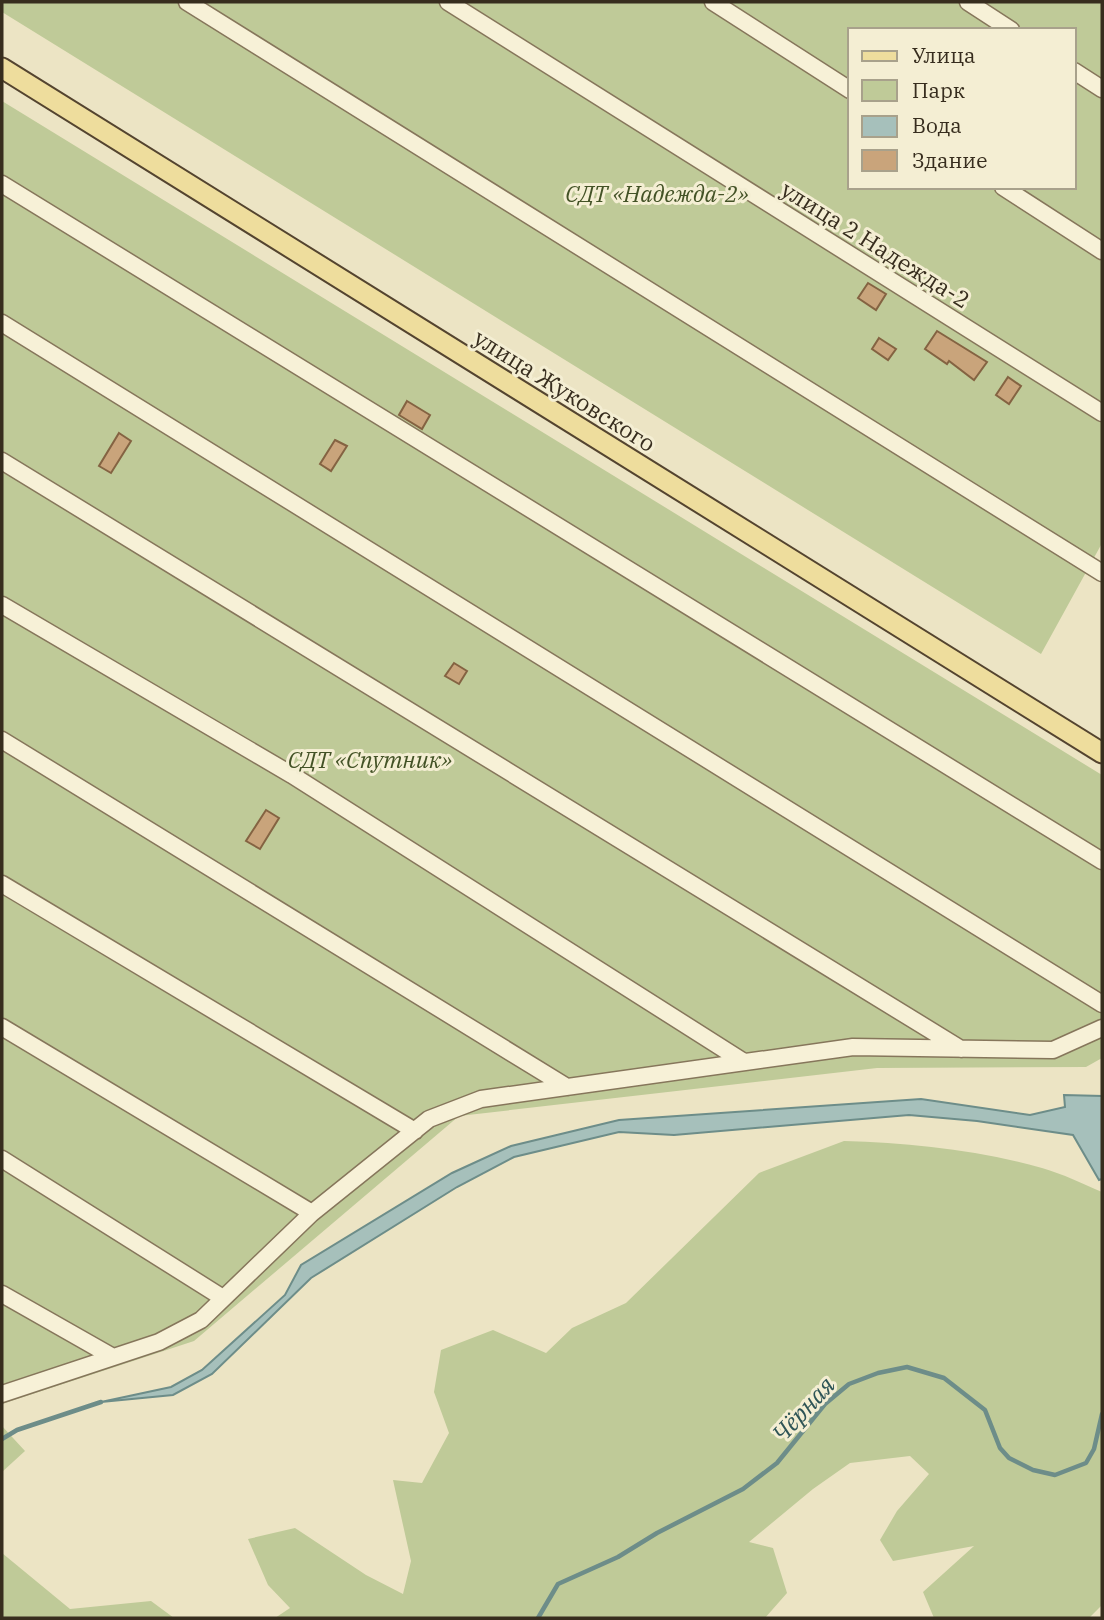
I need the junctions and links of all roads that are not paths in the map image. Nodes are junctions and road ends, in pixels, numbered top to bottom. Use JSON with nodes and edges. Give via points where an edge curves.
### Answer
{"nodes":[{"id":1,"x":187,"y":2,"type":"edge"},
{"id":2,"x":448,"y":2,"type":"edge"},
{"id":3,"x":713,"y":2,"type":"edge"},
{"id":4,"x":968,"y":2,"type":"edge"},
{"id":5,"x":1008,"y":28,"type":"edge"},
{"id":6,"x":2,"y":68,"type":"edge"},
{"id":7,"x":1076,"y":72,"type":"edge"},
{"id":8,"x":848,"y":89,"type":"edge"},
{"id":9,"x":1102,"y":89,"type":"edge"},
{"id":10,"x":2,"y":184,"type":"edge"},
{"id":11,"x":1006,"y":189,"type":"edge"},
{"id":12,"x":1102,"y":251,"type":"edge"},
{"id":13,"x":2,"y":323,"type":"edge"},
{"id":14,"x":1102,"y":413,"type":"edge"},
{"id":15,"x":2,"y":461,"type":"edge"},
{"id":16,"x":1102,"y":572,"type":"edge"},
{"id":17,"x":2,"y":605,"type":"edge"},
{"id":18,"x":2,"y":740,"type":"edge"},
{"id":19,"x":1102,"y":753,"type":"edge"},
{"id":20,"x":1102,"y":861,"type":"edge"},
{"id":21,"x":2,"y":884,"type":"edge"},
{"id":22,"x":1102,"y":1004,"type":"edge"},
{"id":23,"x":2,"y":1027,"type":"edge"},
{"id":24,"x":1102,"y":1028,"type":"edge"},
{"id":25,"x":961,"y":1049,"type":"junction"},
{"id":26,"x":744,"y":1062,"type":"junction"},
{"id":27,"x":567,"y":1087,"type":"junction"},
{"id":28,"x":415,"y":1131,"type":"junction"},
{"id":29,"x":2,"y":1159,"type":"edge"},
{"id":30,"x":313,"y":1213,"type":"junction"},
{"id":31,"x":2,"y":1294,"type":"edge"},
{"id":32,"x":223,"y":1298,"type":"junction"},
{"id":33,"x":113,"y":1357,"type":"junction"},
{"id":34,"x":2,"y":1394,"type":"edge"}],
"edges":[{"from":1,"to":16,"type":"lane"},
{"from":2,"to":14,"type":"lane","name":"улица 2 Надежда-2"},
{"from":3,"to":8,"type":"lane"},
{"from":4,"to":5,"type":"lane"},
{"from":6,"to":19,"type":"main road","name":"улица Жуковского"},
{"from":7,"to":9,"type":"lane"},
{"from":10,"to":20,"type":"lane"},
{"from":11,"to":12,"type":"lane"},
{"from":13,"to":22,"type":"lane"},
{"from":15,"to":25,"type":"lane"},
{"from":17,"to":26,"type":"lane","via":[[292,775]]},
{"from":18,"to":27,"type":"lane"},
{"from":21,"to":28,"type":"lane"},
{"from":23,"to":30,"type":"lane"},
{"from":24,"to":25,"type":"lane","via":[[1053,1051]]},
{"from":25,"to":26,"type":"lane","via":[[853,1047]]},
{"from":26,"to":27,"type":"lane"},
{"from":27,"to":28,"type":"lane","via":[[481,1099],[429,1119]]},
{"from":28,"to":30,"type":"lane"},
{"from":29,"to":32,"type":"lane"},
{"from":30,"to":32,"type":"lane"},
{"from":31,"to":33,"type":"lane"},
{"from":32,"to":33,"type":"lane","via":[[201,1320],[170,1337]]},
{"from":33,"to":34,"type":"lane"}]}
